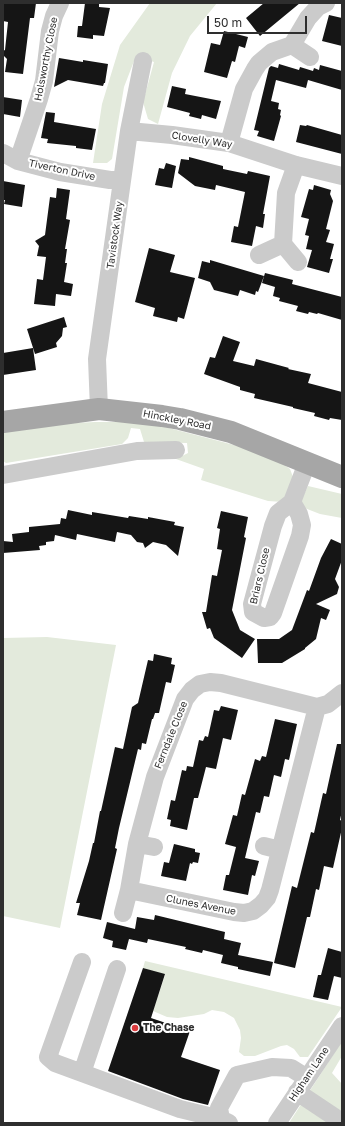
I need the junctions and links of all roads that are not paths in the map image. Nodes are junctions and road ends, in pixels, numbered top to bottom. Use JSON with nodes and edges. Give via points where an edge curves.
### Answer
{"nodes":[{"id":1,"x":60,"y":3,"type":"edge"},
{"id":2,"x":326,"y":3,"type":"edge"},
{"id":3,"x":292,"y":45,"type":"junction"},
{"id":4,"x":310,"y":56,"type":"dead end"},
{"id":5,"x":143,"y":61,"type":"dead end"},
{"id":6,"x":130,"y":130,"type":"junction"},
{"id":7,"x":229,"y":143,"type":"junction"},
{"id":8,"x":10,"y":157,"type":"edge"},
{"id":9,"x":296,"y":165,"type":"junction"},
{"id":10,"x":342,"y":176,"type":"edge"},
{"id":11,"x":122,"y":180,"type":"junction"},
{"id":12,"x":283,"y":244,"type":"junction"},
{"id":13,"x":259,"y":255,"type":"dead end"},
{"id":14,"x":298,"y":262,"type":"dead end"},
{"id":15,"x":99,"y":409,"type":"junction"},
{"id":16,"x":3,"y":422,"type":"edge"},
{"id":17,"x":176,"y":450,"type":"dead end"},
{"id":18,"x":308,"y":463,"type":"junction"},
{"id":19,"x":3,"y":475,"type":"edge"},
{"id":20,"x":342,"y":477,"type":"edge"},
{"id":21,"x":292,"y":502,"type":"junction"},
{"id":22,"x":342,"y":694,"type":"edge"},
{"id":23,"x":317,"y":707,"type":"junction"},
{"id":24,"x":129,"y":890,"type":"junction"},
{"id":25,"x":123,"y":913,"type":"dead end"},
{"id":26,"x":82,"y":962,"type":"dead end"},
{"id":27,"x":117,"y":969,"type":"dead end"},
{"id":28,"x":342,"y":1026,"type":"edge"},
{"id":29,"x":82,"y":1073,"type":"junction"},
{"id":30,"x":302,"y":1085,"type":"junction"},
{"id":31,"x":225,"y":1121,"type":"edge"},
{"id":32,"x":342,"y":1122,"type":"edge"},
{"id":33,"x":277,"y":1123,"type":"edge"}],
"edges":[{"from":1,"to":8,"type":"street","name":"Holsworthy Close","via":[[50,31],[44,81],[39,99]]},
{"from":2,"to":3,"type":"street","via":[[318,7],[308,18]]},
{"from":3,"to":4,"type":"street"},
{"from":3,"to":7,"type":"street","via":[[272,52],[255,69],[244,89]]},
{"from":5,"to":6,"type":"street","name":"Tavistock Way"},
{"from":6,"to":7,"type":"street","name":"Clovelly Way"},
{"from":6,"to":11,"type":"street","name":"Tavistock Way"},
{"from":7,"to":9,"type":"street","name":"Clovelly Way"},
{"from":8,"to":11,"type":"street","name":"Tiverton Drive","via":[[60,172]]},
{"from":9,"to":10,"type":"street","name":"Clovelly Way"},
{"from":9,"to":12,"type":"street","via":[[286,193]]},
{"from":11,"to":15,"type":"street","name":"Tavistock Way","via":[[97,359]]},
{"from":12,"to":13,"type":"street"},
{"from":12,"to":14,"type":"street"},
{"from":15,"to":16,"type":"main road","name":"Hinckley Road"},
{"from":15,"to":18,"type":"main road","name":"Hinckley Road","via":[[162,416],[217,428]]},
{"from":17,"to":19,"type":"street","via":[[137,451]]},
{"from":18,"to":20,"type":"main road","name":"Hinckley Road"},
{"from":18,"to":21,"type":"street","name":"Briars Close"},
{"from":21,"to":21,"type":"street","name":"Briars Close","via":[[302,525],[300,536],[273,613],[270,617],[264,618],[253,612],[252,604],[278,513]]},
{"from":22,"to":23,"type":"street","via":[[328,704]]},
{"from":23,"to":24,"type":"street","name":"Ferndale Close","via":[[221,683],[200,684],[192,690],[185,699],[155,777],[145,845]]},
{"from":23,"to":24,"type":"street","name":"Clunes Avenue","via":[[272,848],[270,890],[261,905],[253,911],[234,912]]},
{"from":24,"to":25,"type":"street","name":"Ferndale Close"},
{"from":26,"to":29,"type":"street","via":[[48,1057],[55,1063]]},
{"from":27,"to":29,"type":"street"},
{"from":28,"to":30,"type":"street","name":"Higham Lane"},
{"from":29,"to":31,"type":"street","via":[[180,1109]]},
{"from":30,"to":31,"type":"street","via":[[291,1068],[272,1067],[237,1075],[219,1108]]},
{"from":30,"to":32,"type":"street"},
{"from":30,"to":33,"type":"street","name":"Higham Lane"}]}
